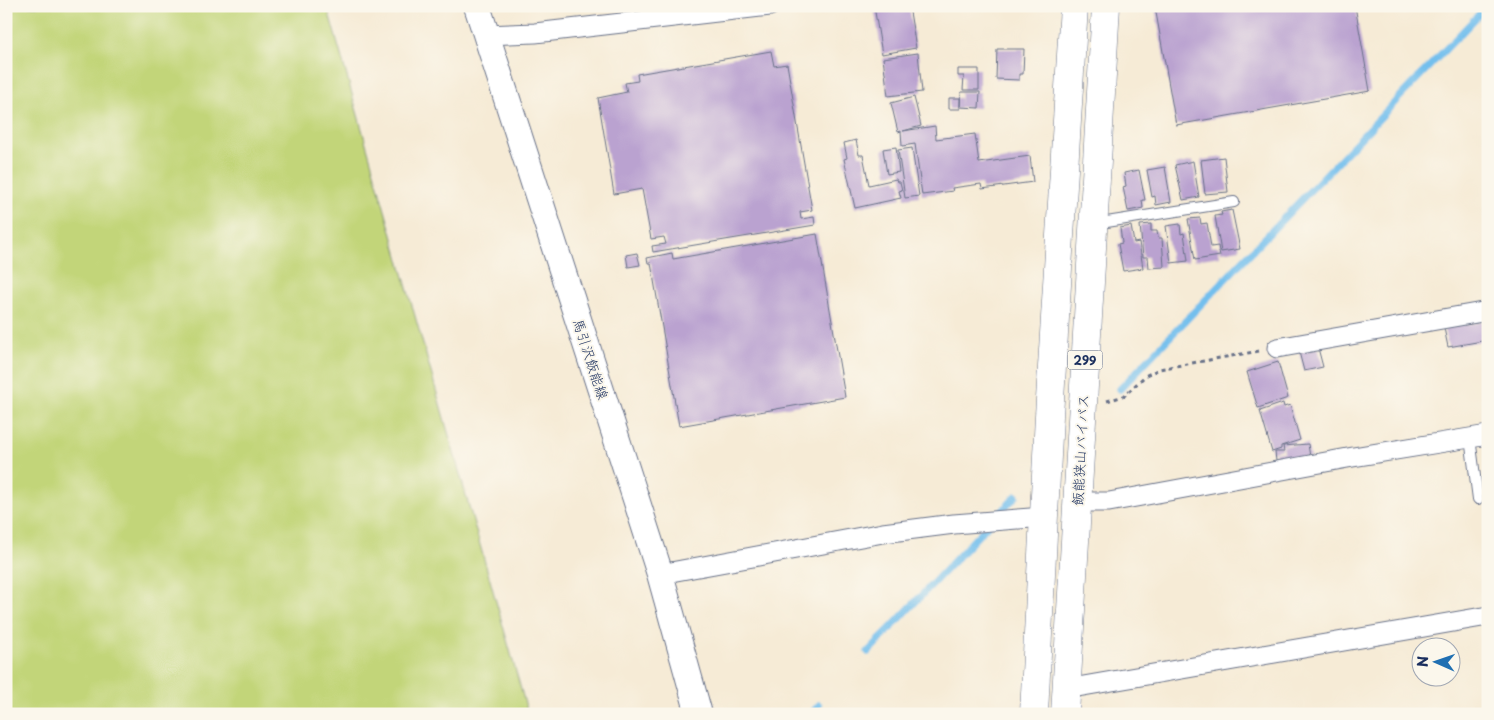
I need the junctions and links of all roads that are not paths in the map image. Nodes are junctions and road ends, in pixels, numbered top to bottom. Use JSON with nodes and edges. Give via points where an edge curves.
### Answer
{"nodes":[{"id":1,"x":477,"y":6,"type":"edge"},
{"id":2,"x":770,"y":6,"type":"edge"},
{"id":3,"x":1074,"y":6,"type":"edge"},
{"id":4,"x":1106,"y":6,"type":"edge"},
{"id":5,"x":486,"y":35,"type":"junction"},
{"id":6,"x":1234,"y":202,"type":"dead end"},
{"id":7,"x":1093,"y":225,"type":"junction"},
{"id":8,"x":1488,"y":311,"type":"edge"},
{"id":9,"x":1277,"y":348,"type":"road end"},
{"id":10,"x":1479,"y":437,"type":"edge"},
{"id":11,"x":1478,"y":499,"type":"dead end"},
{"id":12,"x":1077,"y":502,"type":"junction"},
{"id":13,"x":1044,"y":517,"type":"junction"},
{"id":14,"x":660,"y":574,"type":"junction"},
{"id":15,"x":1488,"y":616,"type":"edge"},
{"id":16,"x":1066,"y":701,"type":"edge"},
{"id":17,"x":699,"y":714,"type":"edge"},
{"id":18,"x":1034,"y":714,"type":"edge"}],
"edges":[{"from":1,"to":5,"type":"main road","name":"馬引沢飯能線"},
{"from":2,"to":5,"type":"street","via":[[543,32]]},
{"from":3,"to":13,"type":"highway","number":"299"},
{"from":4,"to":7,"type":"highway","name":"飯能狭山バイパス","number":"299"},
{"from":5,"to":14,"type":"main road","name":"馬引沢飯能線"},
{"from":6,"to":7,"type":"lane"},
{"from":7,"to":12,"type":"highway","name":"飯能狭山バイパス","number":"299"},
{"from":8,"to":9,"type":"street"},
{"from":10,"to":11,"type":"lane"},
{"from":10,"to":12,"type":"street","via":[[1109,502]]},
{"from":12,"to":16,"type":"highway","name":"飯能狭山バイパス","number":"299"},
{"from":13,"to":14,"type":"street","via":[[883,533]]},
{"from":13,"to":18,"type":"highway","number":"299"},
{"from":14,"to":17,"type":"main road","name":"馬引沢飯能線"},
{"from":15,"to":16,"type":"street"}]}
